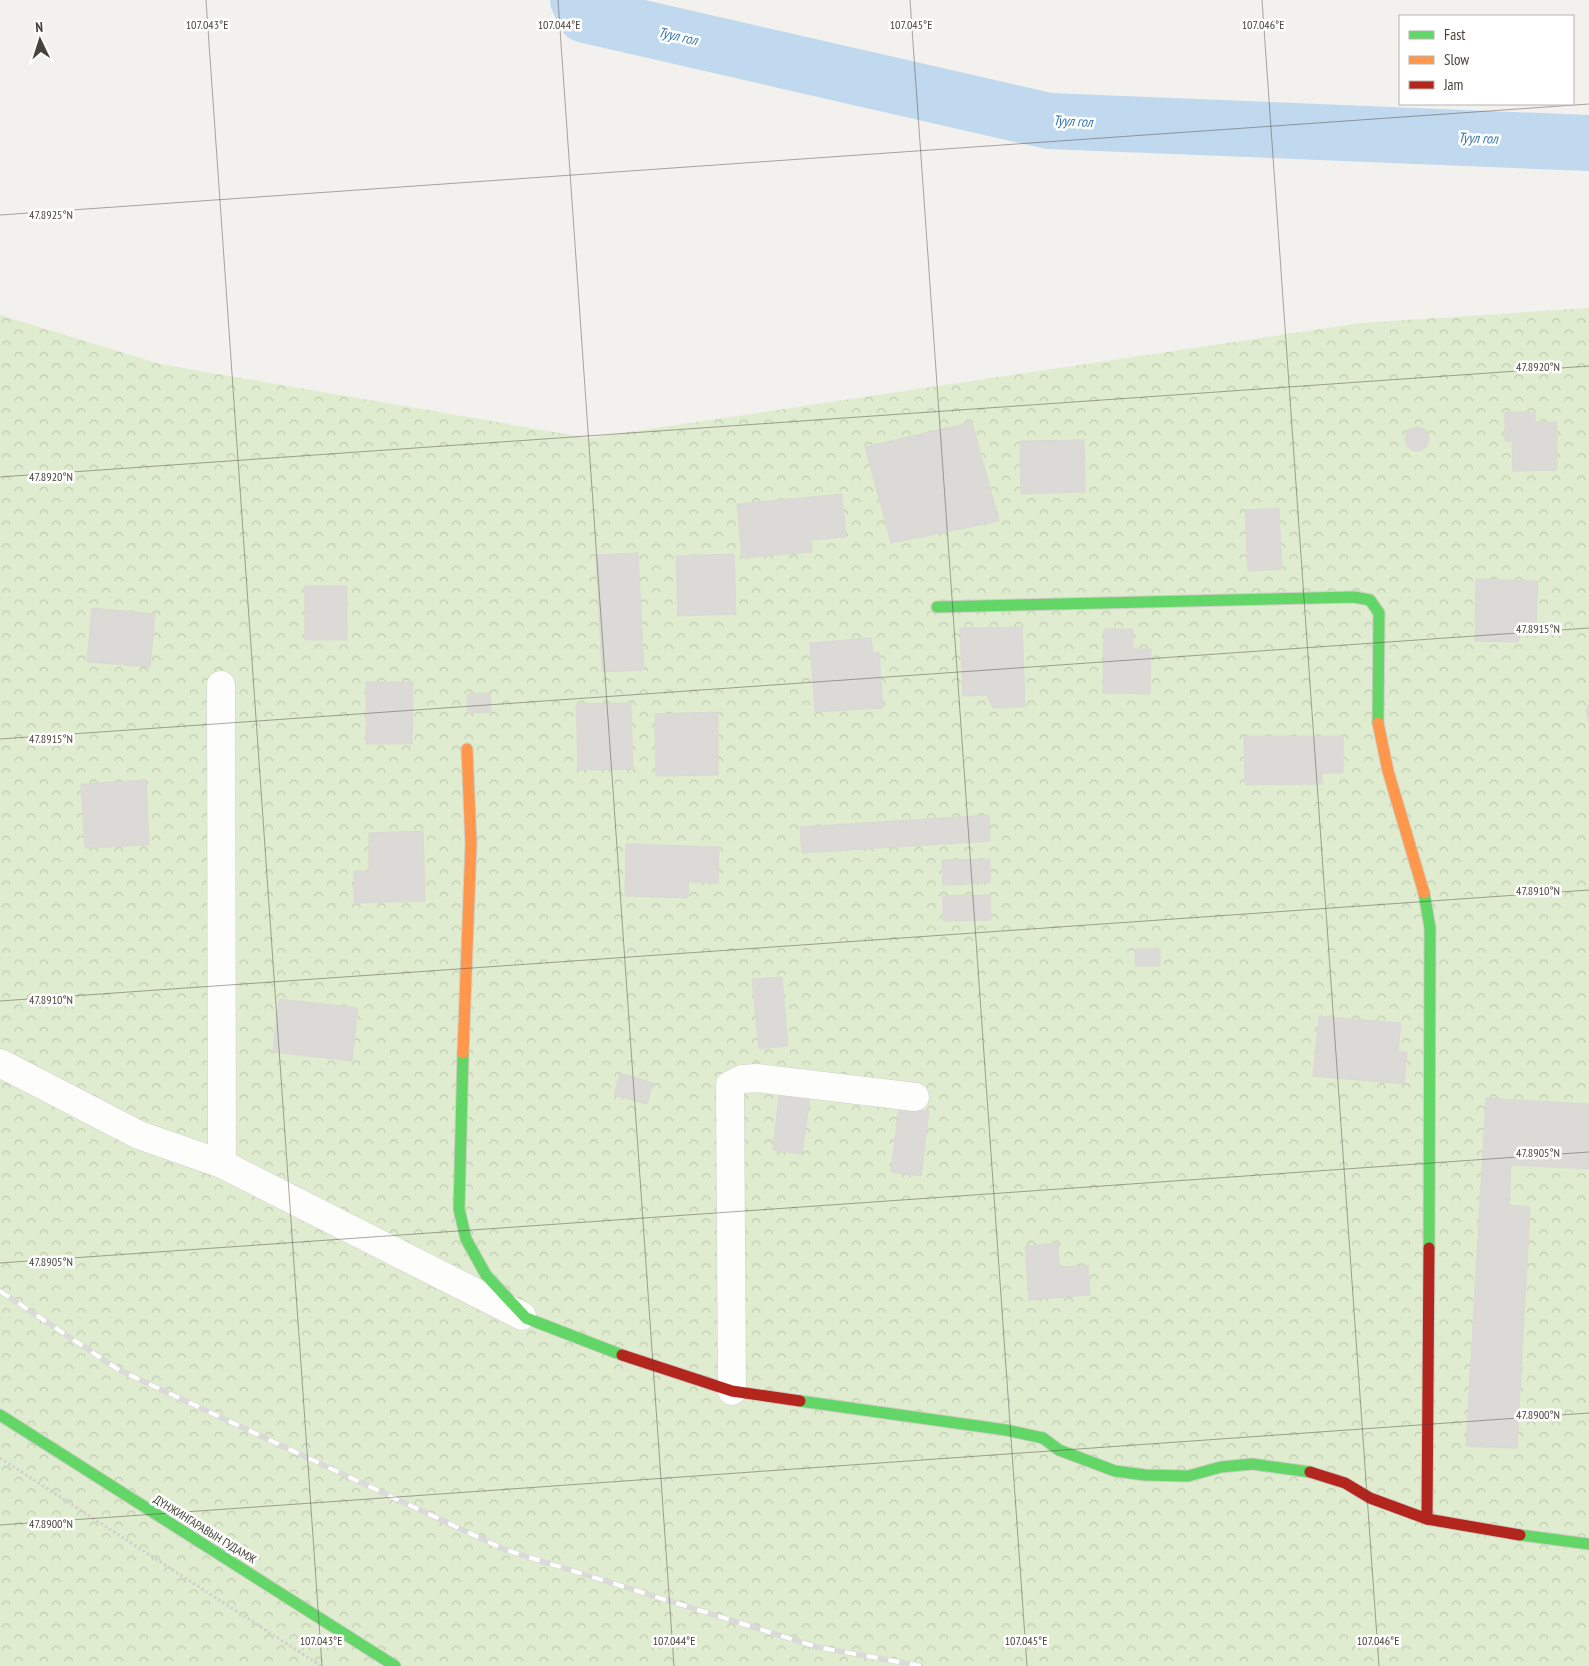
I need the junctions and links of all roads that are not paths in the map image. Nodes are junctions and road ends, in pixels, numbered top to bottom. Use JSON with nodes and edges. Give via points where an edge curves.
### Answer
{"nodes":[{"id":1,"x":937,"y":606,"type":"dead end"},
{"id":2,"x":220,"y":685,"type":"dead end"},
{"id":3,"x":467,"y":749,"type":"dead end"},
{"id":4,"x":0,"y":1063,"type":"edge"},
{"id":5,"x":915,"y":1097,"type":"dead end"},
{"id":6,"x":222,"y":1164,"type":"junction"},
{"id":7,"x":526,"y":1318,"type":"junction"},
{"id":8,"x":732,"y":1391,"type":"junction"},
{"id":9,"x":0,"y":1416,"type":"edge"},
{"id":10,"x":1427,"y":1519,"type":"junction"},
{"id":11,"x":1589,"y":1544,"type":"edge"},
{"id":12,"x":395,"y":1666,"type":"edge"}],
"edges":[{"from":1,"to":10,"type":"street","via":[[1354,597],[1370,600],[1378,613],[1377,719],[1388,771],[1423,886],[1430,928]]},
{"from":2,"to":6,"type":"street"},
{"from":3,"to":7,"type":"street","via":[[472,844],[459,1209],[466,1238],[478,1262]]},
{"from":4,"to":6,"type":"street","via":[[139,1135]]},
{"from":5,"to":8,"type":"street","via":[[757,1078],[742,1079],[730,1086]]},
{"from":6,"to":7,"type":"street"},
{"from":7,"to":8,"type":"street","via":[[633,1359]]},
{"from":8,"to":10,"type":"street","via":[[1006,1430],[1043,1438],[1059,1450],[1116,1471],[1145,1476],[1188,1476],[1221,1467],[1252,1464],[1318,1473],[1345,1483],[1370,1498]]},
{"from":9,"to":12,"type":"street","name":"ДҮНЖИНГАРАВЫН ГУДАМЖ"},
{"from":10,"to":11,"type":"street"}]}
